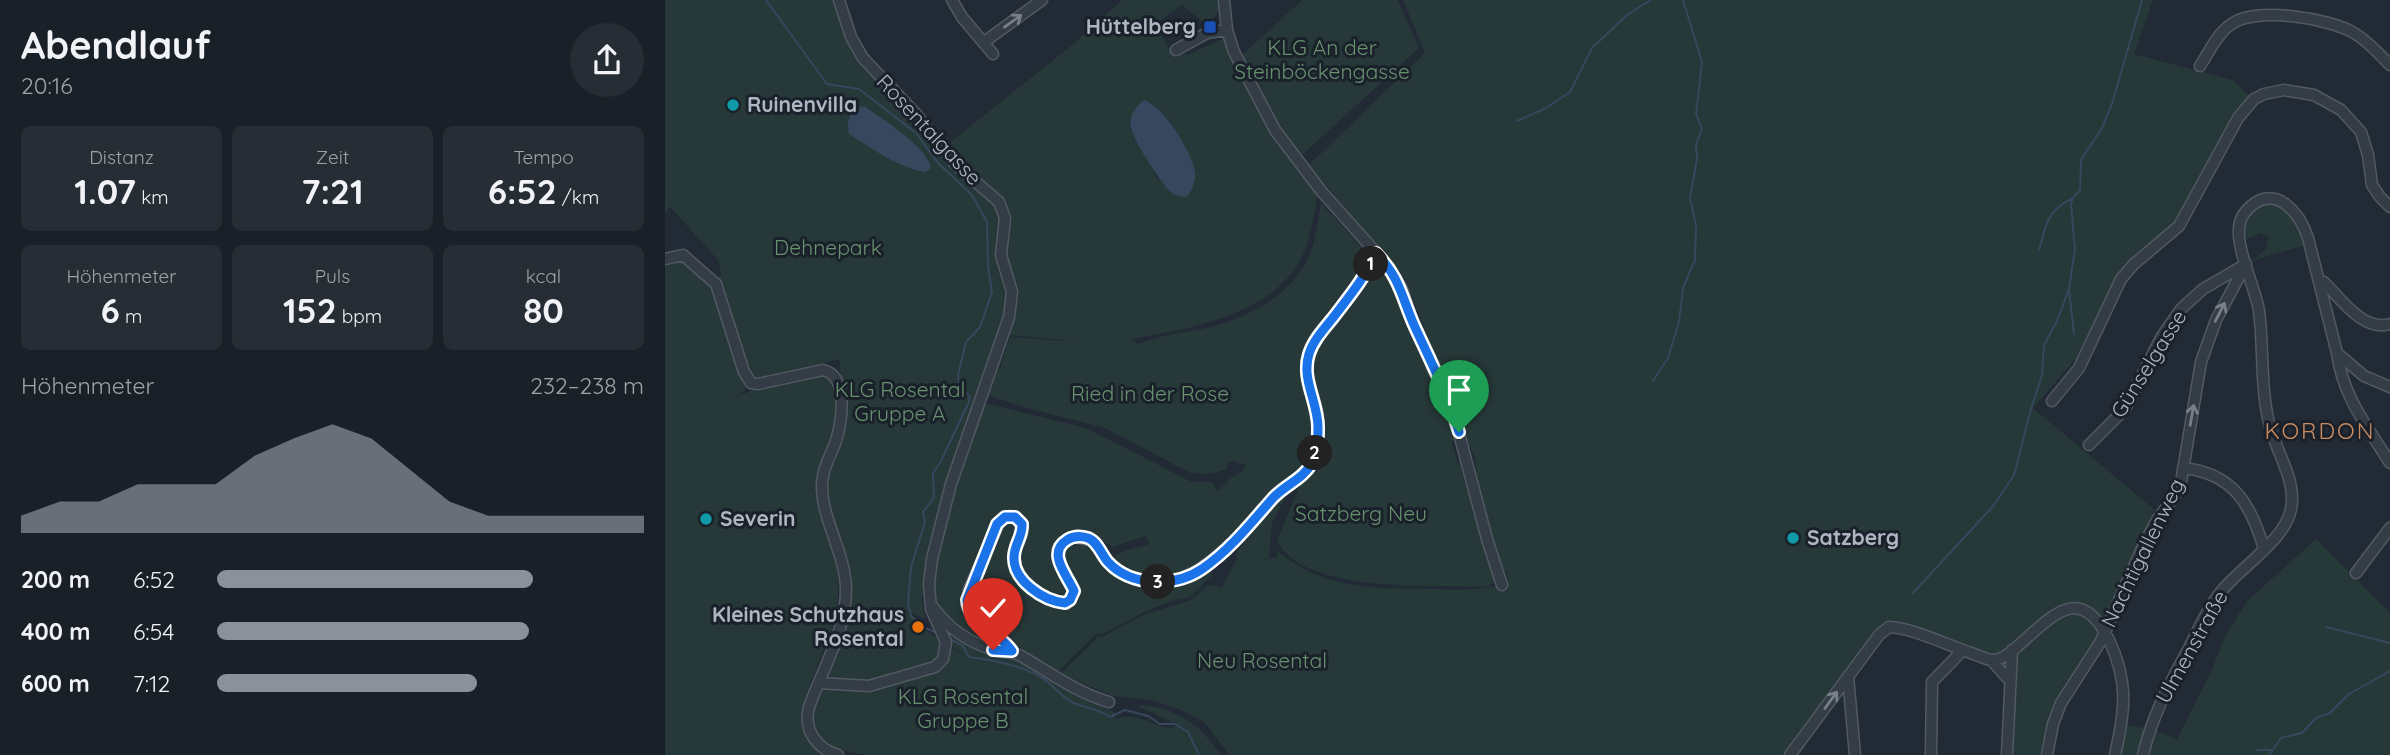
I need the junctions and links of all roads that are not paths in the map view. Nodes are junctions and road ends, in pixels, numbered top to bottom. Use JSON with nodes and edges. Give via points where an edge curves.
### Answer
{"nodes":[{"id":1,"x":839,"y":0,"type":"edge"},
{"id":2,"x":952,"y":0,"type":"edge"},
{"id":3,"x":1042,"y":0,"type":"edge"},
{"id":4,"x":1224,"y":0,"type":"edge"},
{"id":5,"x":1227,"y":30,"type":"junction"},
{"id":6,"x":984,"y":42,"type":"junction"},
{"id":7,"x":1176,"y":50,"type":"dead end"},
{"id":8,"x":993,"y":54,"type":"dead end"},
{"id":9,"x":2390,"y":65,"type":"edge"},
{"id":10,"x":2200,"y":66,"type":"dead end"},
{"id":11,"x":2390,"y":207,"type":"edge"},
{"id":12,"x":1376,"y":253,"type":"junction"},
{"id":13,"x":665,"y":259,"type":"edge"},
{"id":14,"x":2246,"y":264,"type":"junction"},
{"id":15,"x":2324,"y":282,"type":"dead end"},
{"id":16,"x":2390,"y":324,"type":"edge"},
{"id":17,"x":2337,"y":353,"type":"junction"},
{"id":18,"x":2390,"y":387,"type":"edge"},
{"id":19,"x":2052,"y":401,"type":"dead end"},
{"id":20,"x":2089,"y":445,"type":"dead end"},
{"id":21,"x":2390,"y":463,"type":"edge"},
{"id":22,"x":2183,"y":468,"type":"junction"},
{"id":23,"x":2390,"y":528,"type":"edge"},
{"id":24,"x":2264,"y":549,"type":"junction"},
{"id":25,"x":2356,"y":573,"type":"dead end"},
{"id":26,"x":1502,"y":585,"type":"dead end"},
{"id":27,"x":930,"y":604,"type":"junction"},
{"id":28,"x":2105,"y":632,"type":"junction"},
{"id":29,"x":1963,"y":650,"type":"junction"},
{"id":30,"x":2012,"y":650,"type":"junction"},
{"id":31,"x":1012,"y":651,"type":"junction"},
{"id":32,"x":1991,"y":660,"type":"junction"},
{"id":33,"x":1848,"y":676,"type":"junction"},
{"id":34,"x":2010,"y":681,"type":"junction"},
{"id":35,"x":819,"y":683,"type":"junction"},
{"id":36,"x":1109,"y":702,"type":"dead end"},
{"id":37,"x":838,"y":755,"type":"edge"},
{"id":38,"x":1790,"y":755,"type":"edge"},
{"id":39,"x":1856,"y":755,"type":"edge"},
{"id":40,"x":1931,"y":755,"type":"edge"},
{"id":41,"x":2007,"y":755,"type":"edge"},
{"id":42,"x":2047,"y":755,"type":"edge"},
{"id":43,"x":2115,"y":755,"type":"edge"},
{"id":44,"x":2143,"y":755,"type":"edge"}],
"edges":[{"from":1,"to":27,"type":"street","name":"Rosentalgasse","via":[[863,58],[918,115],[960,169],[999,202],[1005,218],[1002,255],[1012,292],[1011,308],[949,490],[932,559]]},
{"from":2,"to":6,"type":"street"},
{"from":6,"to":3,"type":"street","one_way":true},
{"from":4,"to":5,"type":"street"},
{"from":5,"to":7,"type":"street","via":[[1207,33]]},
{"from":5,"to":12,"type":"street","via":[[1242,68],[1285,145]]},
{"from":6,"to":8,"type":"street"},
{"from":9,"to":10,"type":"street","via":[[2365,41],[2339,26],[2277,16],[2244,18],[2229,25]]},
{"from":11,"to":19,"type":"street","via":[[2372,186],[2361,132],[2341,110],[2314,95],[2284,89],[2254,99],[2238,117],[2179,226],[2121,279],[2078,368]]},
{"from":12,"to":26,"type":"street","via":[[1402,289],[1452,411]]},
{"from":12,"to":31,"type":"street","via":[[1309,354],[1307,378],[1318,420],[1311,464],[1204,568],[1171,581],[1142,579],[1112,565],[1091,540],[1074,537],[1061,546],[1058,556],[1073,596],[1067,603],[1057,602],[1030,586],[1016,568],[1014,554],[1021,522],[1013,516],[1000,521],[969,589],[967,604]]},
{"from":13,"to":35,"type":"street","via":[[683,255],[713,280],[751,383],[823,370],[839,381],[839,426],[821,495],[841,555],[846,589],[838,635]]},
{"from":14,"to":17,"type":"street","name":"Ulmenstraße","via":[[2238,229],[2246,210],[2263,199],[2277,198],[2305,229]]},
{"from":14,"to":20,"type":"street","name":"Günselgasse","via":[[2203,289],[2181,309],[2125,409]]},
{"from":22,"to":14,"type":"street","name":"Nachtigallenweg","one_way":true,"via":[[2208,339]]},
{"from":14,"to":24,"type":"street","name":"Ulmenstraße","via":[[2259,310],[2267,415],[2293,499],[2286,524]]},
{"from":15,"to":16,"type":"street","via":[[2366,322]]},
{"from":17,"to":18,"type":"street","via":[[2364,376]]},
{"from":17,"to":21,"type":"street","via":[[2347,395]]},
{"from":22,"to":24,"type":"street","via":[[2218,477],[2244,499]]},
{"from":22,"to":28,"type":"street","name":"Nachtigallenweg","via":[[2176,494],[2145,542]]},
{"from":23,"to":25,"type":"street"},
{"from":24,"to":44,"type":"street","name":"Ulmenstraße","via":[[2228,582],[2208,610],[2156,709]]},
{"from":27,"to":31,"type":"street","via":[[961,636],[993,650]]},
{"from":27,"to":35,"type":"street","name":"Rosentalgasse","via":[[945,638],[941,662],[869,686]]},
{"from":28,"to":30,"type":"street","name":"Ulmenstraße","via":[[2092,614],[2070,608]]},
{"from":28,"to":42,"type":"street","name":"Nachtigallenweg","via":[[2061,703]]},
{"from":28,"to":43,"type":"street","name":"Ulmenstraße","via":[[2124,687]]},
{"from":29,"to":32,"type":"street"},
{"from":29,"to":33,"type":"street","via":[[1889,627]]},
{"from":29,"to":40,"type":"street","via":[[1933,682]]},
{"from":30,"to":32,"type":"street"},
{"from":30,"to":34,"type":"street"},
{"from":31,"to":36,"type":"street"},
{"from":32,"to":34,"type":"street"},
{"from":38,"to":33,"type":"street","one_way":true},
{"from":33,"to":39,"type":"street"},
{"from":34,"to":41,"type":"street"},
{"from":35,"to":37,"type":"street","via":[[808,713],[809,729],[822,747]]}]}
